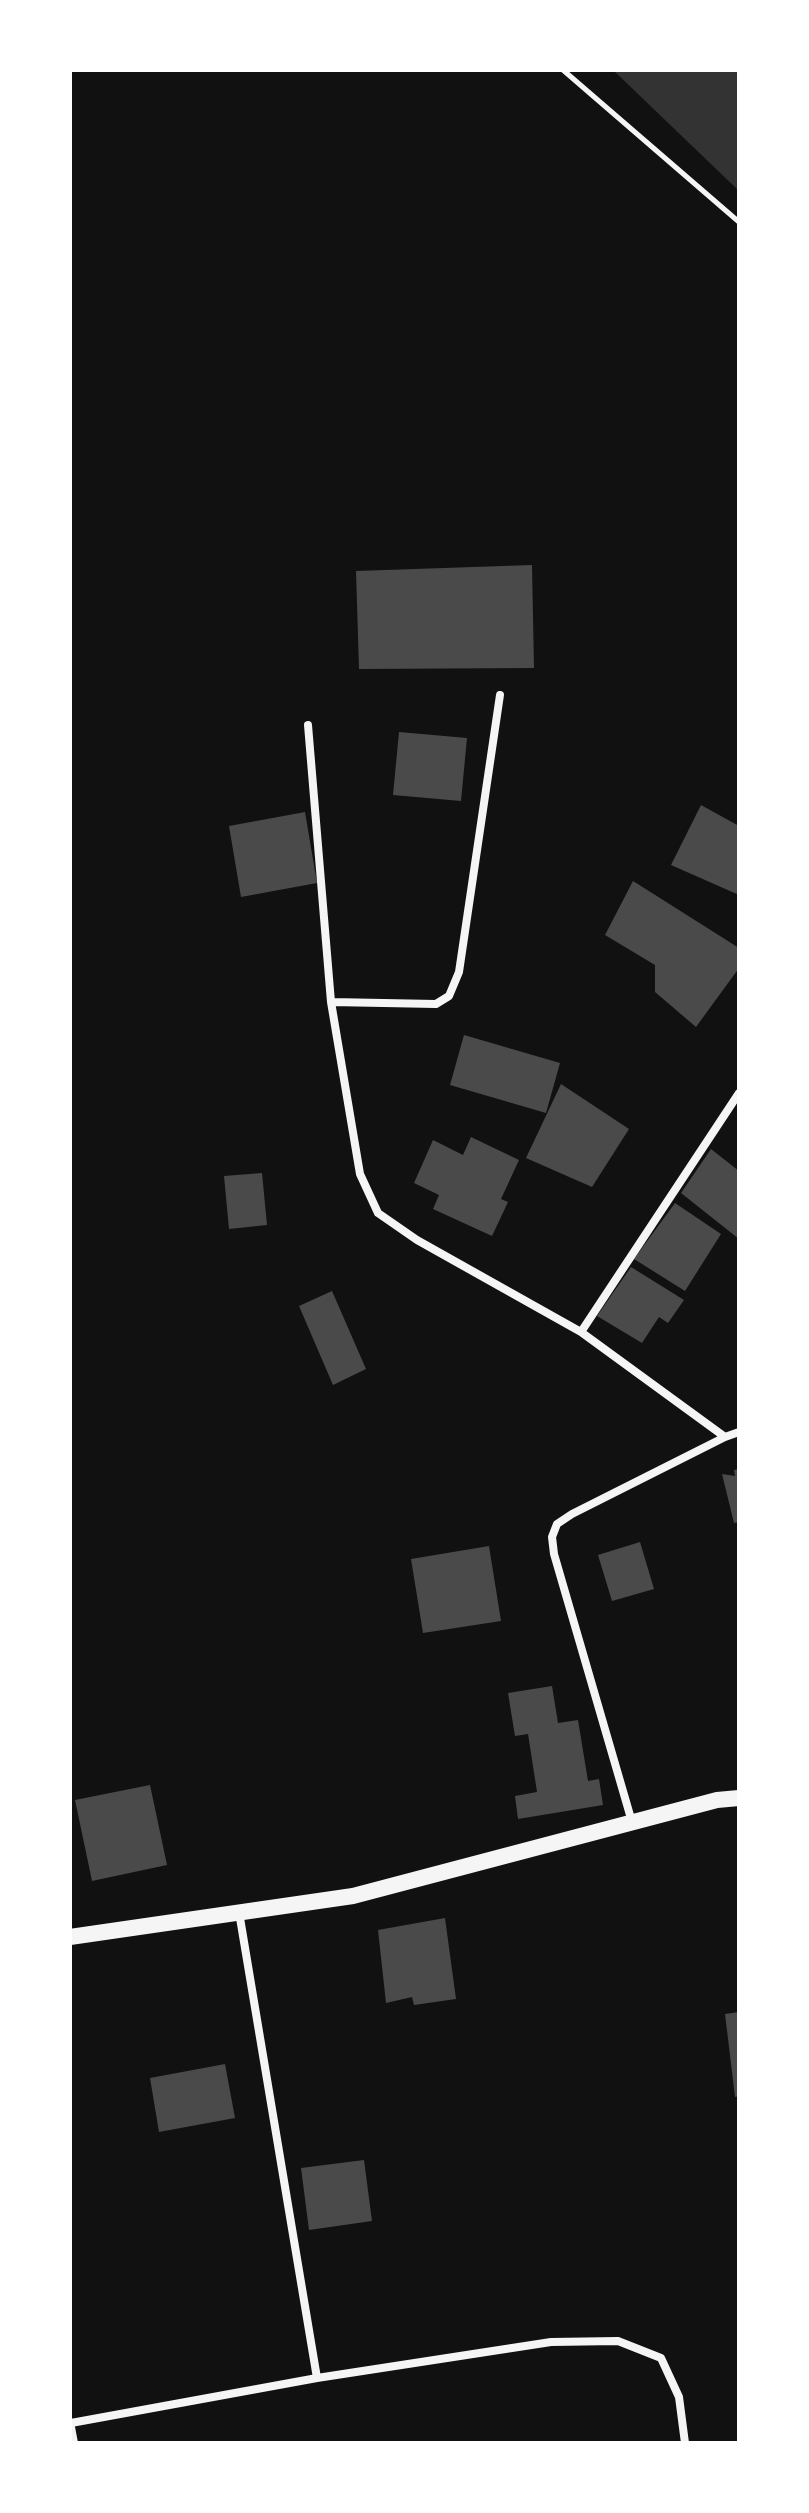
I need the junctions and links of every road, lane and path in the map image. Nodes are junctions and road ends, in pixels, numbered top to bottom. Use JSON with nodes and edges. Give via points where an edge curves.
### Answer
{"nodes":[{"id":1,"x":563,"y":70,"type":"edge"},
{"id":2,"x":739,"y":222,"type":"edge"},
{"id":3,"x":500,"y":695,"type":"dead end"},
{"id":4,"x":308,"y":725,"type":"dead end"},
{"id":5,"x":331,"y":1002,"type":"junction"},
{"id":6,"x":739,"y":1093,"type":"edge"},
{"id":7,"x":581,"y":1332,"type":"junction"},
{"id":8,"x":739,"y":1432,"type":"edge"},
{"id":9,"x":725,"y":1437,"type":"junction"},
{"id":10,"x":739,"y":1798,"type":"edge"},
{"id":11,"x":632,"y":1822,"type":"junction"},
{"id":12,"x":239,"y":1912,"type":"junction"},
{"id":13,"x":70,"y":1937,"type":"edge"},
{"id":14,"x":317,"y":2378,"type":"junction"},
{"id":15,"x":70,"y":2423,"type":"edge"},
{"id":16,"x":74,"y":2443,"type":"edge"},
{"id":17,"x":685,"y":2443,"type":"edge"}],
"edges":[{"from":1,"to":2,"type":"path"},
{"from":3,"to":5,"type":"street","via":[[459,972],[449,996],[436,1004]]},
{"from":4,"to":5,"type":"street"},
{"from":5,"to":7,"type":"street","via":[[360,1174],[378,1213]]},
{"from":6,"to":7,"type":"street"},
{"from":7,"to":9,"type":"street"},
{"from":8,"to":9,"type":"street"},
{"from":9,"to":11,"type":"street","via":[[572,1514],[557,1524],[552,1537]]},
{"from":10,"to":11,"type":"main road"},
{"from":11,"to":12,"type":"main road","via":[[353,1896]]},
{"from":12,"to":13,"type":"main road"},
{"from":12,"to":14,"type":"street"},
{"from":14,"to":15,"type":"street"},
{"from":14,"to":17,"type":"street","via":[[551,2342],[618,2341],[661,2358],[679,2397]]},
{"from":15,"to":16,"type":"street"}]}
